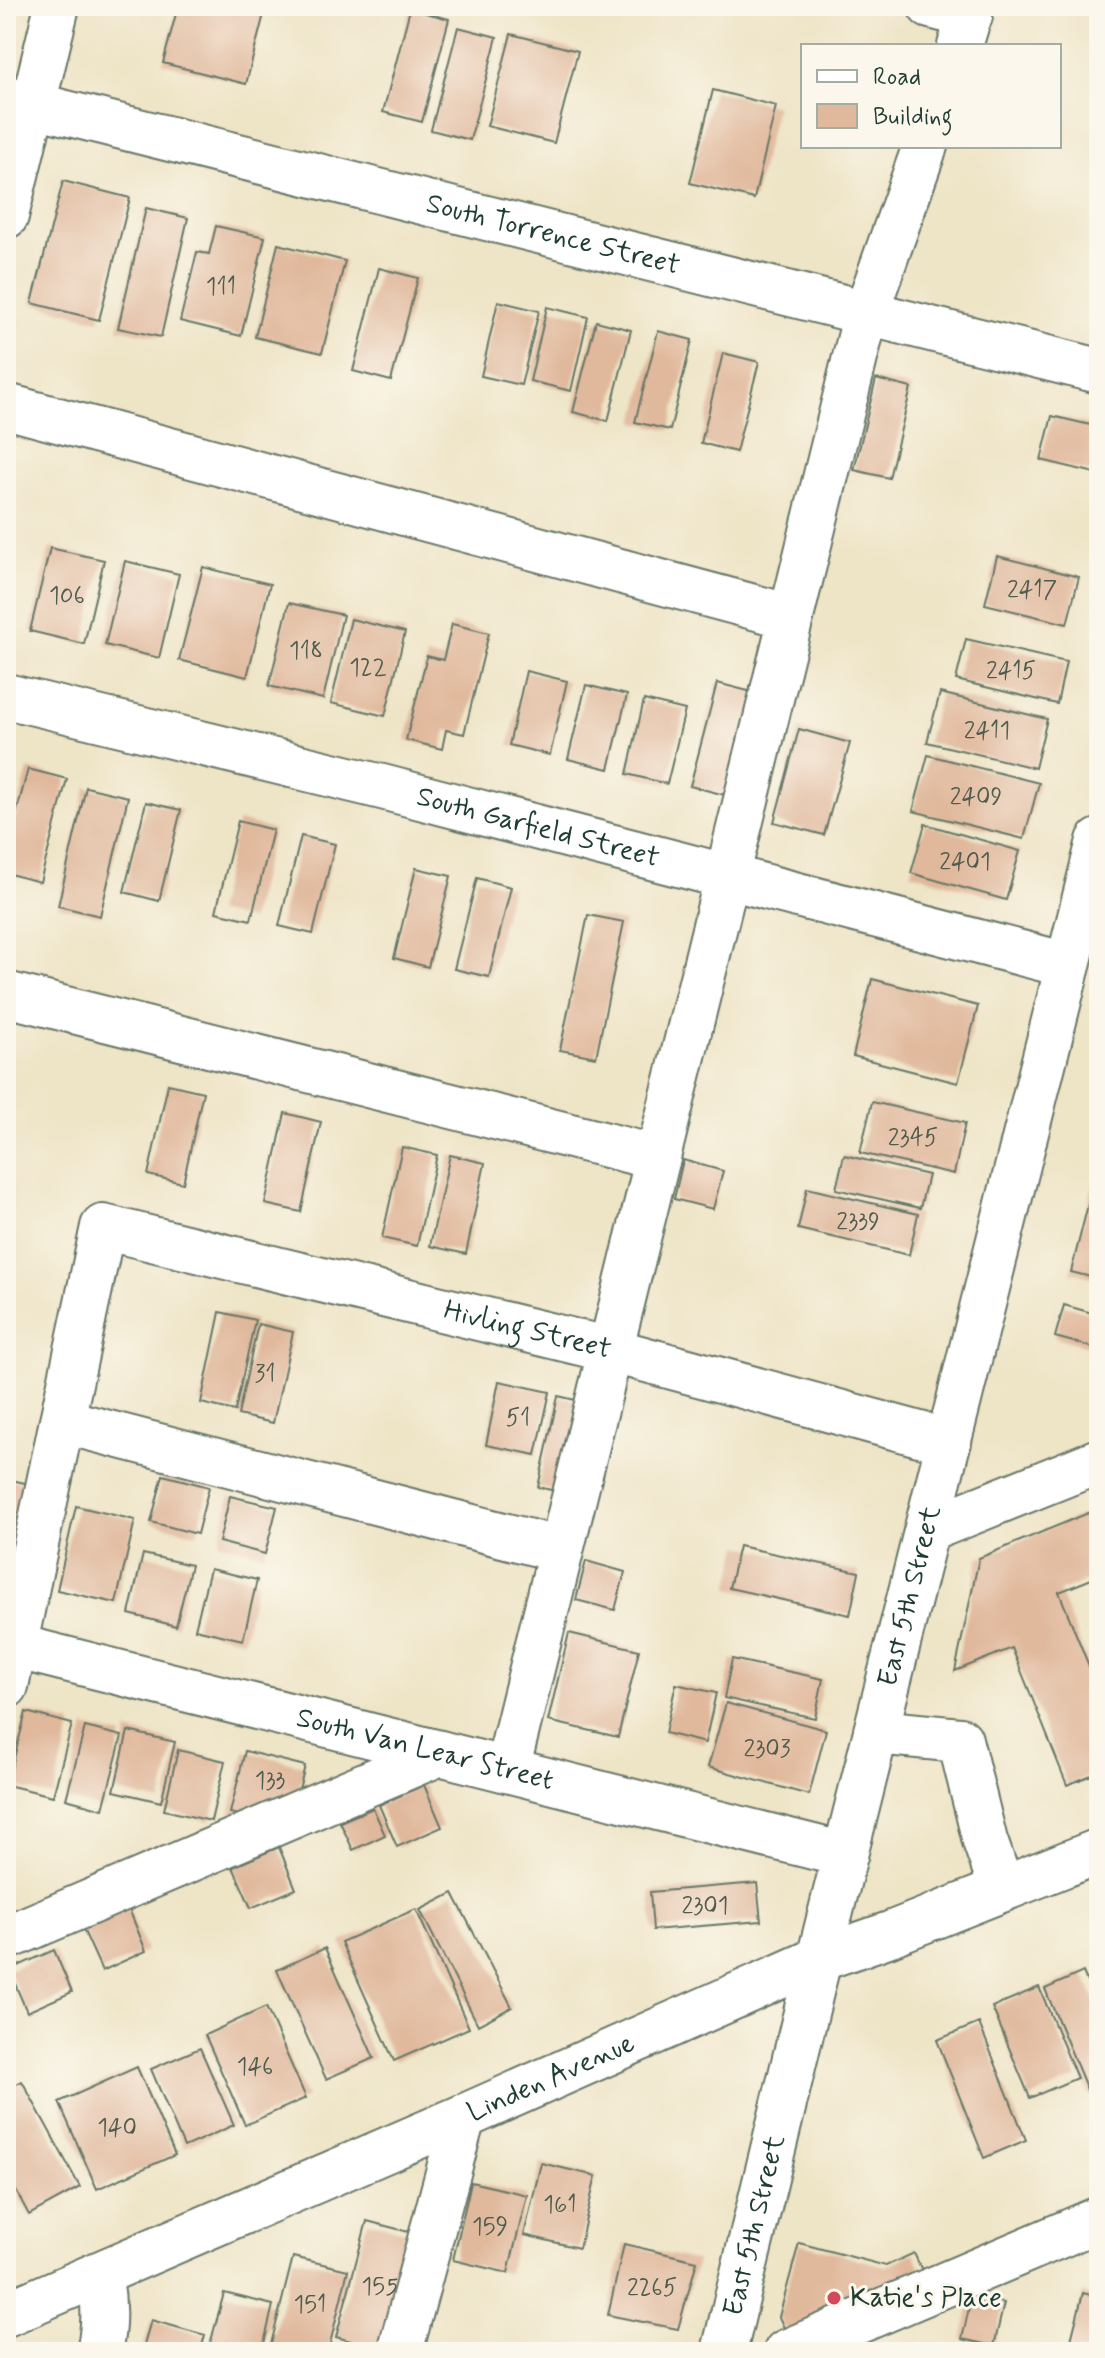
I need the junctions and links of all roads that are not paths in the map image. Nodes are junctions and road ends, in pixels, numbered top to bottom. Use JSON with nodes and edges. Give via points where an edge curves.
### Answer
{"nodes":[{"id":1,"x":57,"y":6,"type":"edge"},
{"id":2,"x":19,"y":101,"type":"edge"},
{"id":3,"x":924,"y":148,"type":"edge"},
{"id":4,"x":6,"y":216,"type":"edge"},
{"id":5,"x":866,"y":313,"type":"junction"},
{"id":6,"x":1099,"y":371,"type":"edge"},
{"id":7,"x":6,"y":406,"type":"edge"},
{"id":8,"x":791,"y":617,"type":"junction"},
{"id":9,"x":6,"y":696,"type":"edge"},
{"id":10,"x":1099,"y":841,"type":"edge"},
{"id":11,"x":727,"y":877,"type":"junction"},
{"id":12,"x":1067,"y":965,"type":"junction"},
{"id":13,"x":6,"y":994,"type":"edge"},
{"id":14,"x":658,"y":1158,"type":"junction"},
{"id":15,"x":610,"y":1350,"type":"junction"},
{"id":16,"x":62,"y":1421,"type":"junction"},
{"id":17,"x":949,"y":1442,"type":"junction"},
{"id":18,"x":1099,"y":1461,"type":"edge"},
{"id":19,"x":927,"y":1530,"type":"junction"},
{"id":20,"x":561,"y":1550,"type":"junction"},
{"id":21,"x":9,"y":1659,"type":"edge"},
{"id":22,"x":876,"y":1732,"type":"junction"},
{"id":23,"x":440,"y":1753,"type":"junction"},
{"id":24,"x":507,"y":1770,"type":"junction"},
{"id":25,"x":1099,"y":1851,"type":"edge"},
{"id":26,"x":845,"y":1855,"type":"junction"},
{"id":27,"x":1002,"y":1889,"type":"junction"},
{"id":28,"x":6,"y":1938,"type":"edge"},
{"id":29,"x":819,"y":1959,"type":"junction"},
{"id":30,"x":463,"y":2117,"type":"junction"},
{"id":31,"x":1099,"y":2219,"type":"edge"},
{"id":32,"x":99,"y":2275,"type":"junction"},
{"id":33,"x":6,"y":2314,"type":"edge"},
{"id":34,"x":99,"y":2352,"type":"edge"},
{"id":35,"x":400,"y":2352,"type":"edge"},
{"id":36,"x":724,"y":2352,"type":"edge"},
{"id":37,"x":786,"y":2352,"type":"edge"}],
"edges":[{"from":1,"to":2,"type":"street"},
{"from":2,"to":4,"type":"street"},
{"from":2,"to":5,"type":"street","name":"South Torrence Street"},
{"from":3,"to":5,"type":"street"},
{"from":5,"to":6,"type":"street","name":"South Torrence Street"},
{"from":5,"to":8,"type":"street"},
{"from":7,"to":8,"type":"street"},
{"from":8,"to":11,"type":"street"},
{"from":9,"to":11,"type":"street","name":"South Garfield Street"},
{"from":10,"to":12,"type":"street","name":"East 5th Street"},
{"from":11,"to":12,"type":"street","name":"South Garfield Street"},
{"from":11,"to":14,"type":"street"},
{"from":12,"to":17,"type":"street","name":"East 5th Street"},
{"from":13,"to":14,"type":"street"},
{"from":14,"to":15,"type":"street"},
{"from":15,"to":16,"type":"street","name":"Hivling Street","via":[[103,1227]]},
{"from":15,"to":17,"type":"street","name":"Hivling Street"},
{"from":15,"to":20,"type":"street"},
{"from":16,"to":20,"type":"street"},
{"from":16,"to":21,"type":"street"},
{"from":17,"to":19,"type":"street","name":"East 5th Street"},
{"from":18,"to":19,"type":"street"},
{"from":19,"to":22,"type":"street","name":"East 5th Street"},
{"from":20,"to":24,"type":"street"},
{"from":21,"to":23,"type":"street","name":"South Van Lear Street"},
{"from":22,"to":26,"type":"street","name":"East 5th Street"},
{"from":22,"to":27,"type":"street","via":[[960,1740]]},
{"from":23,"to":24,"type":"street","name":"South Van Lear Street"},
{"from":23,"to":28,"type":"street"},
{"from":24,"to":26,"type":"street","name":"South Van Lear Street"},
{"from":25,"to":27,"type":"street","name":"Linden Avenue"},
{"from":26,"to":29,"type":"street","name":"East 5th Street"},
{"from":27,"to":29,"type":"street","name":"Linden Avenue"},
{"from":29,"to":30,"type":"street","name":"Linden Avenue"},
{"from":29,"to":36,"type":"street","name":"East 5th Street"},
{"from":30,"to":32,"type":"street","name":"Linden Avenue"},
{"from":30,"to":35,"type":"street"},
{"from":31,"to":37,"type":"street"},
{"from":32,"to":33,"type":"street","name":"Linden Avenue"},
{"from":32,"to":34,"type":"street","via":[[104,2330]]}]}
